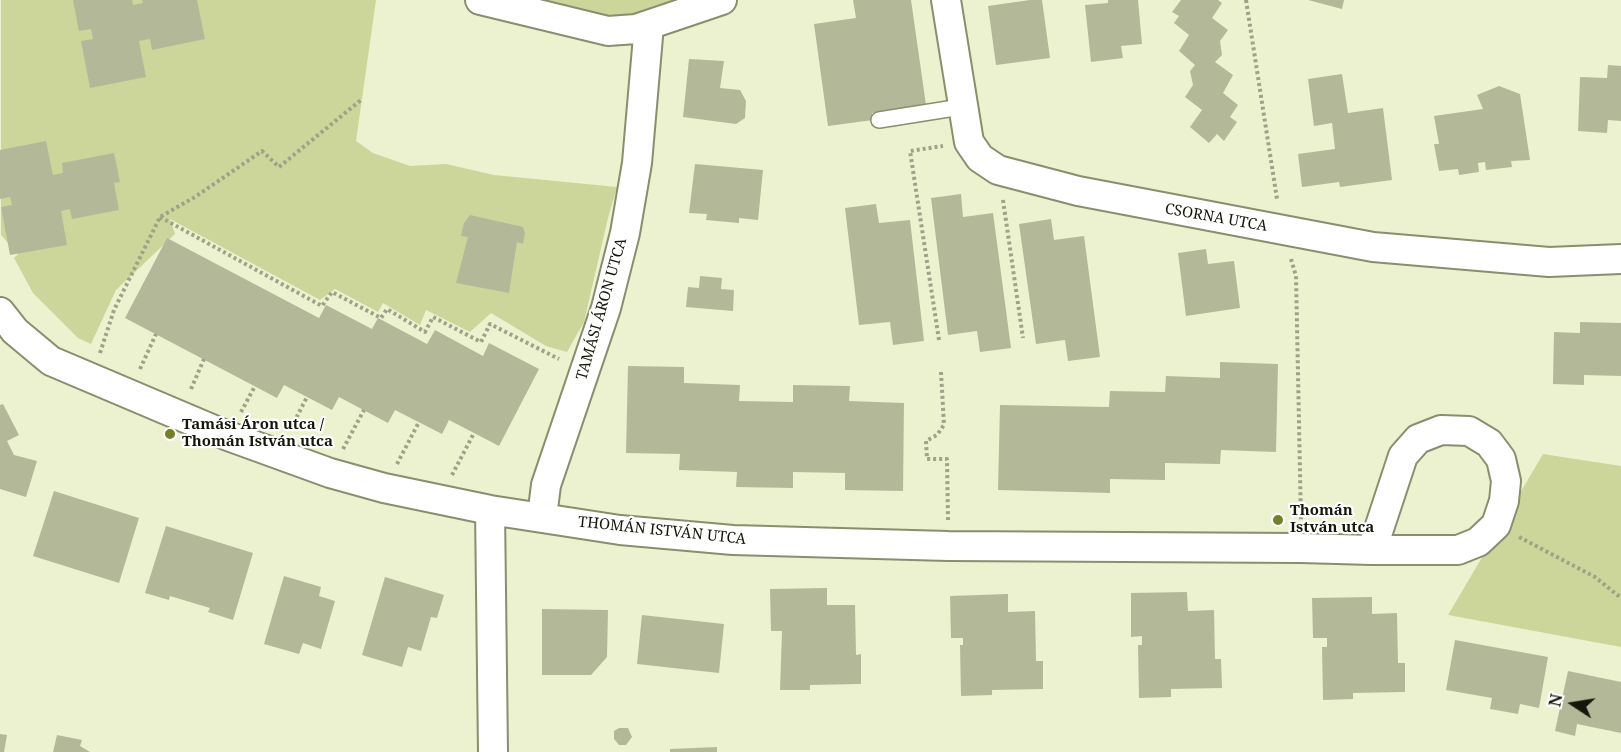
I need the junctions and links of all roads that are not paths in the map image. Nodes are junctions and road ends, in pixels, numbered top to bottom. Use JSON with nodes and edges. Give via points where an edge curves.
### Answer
{"nodes":[{"id":1,"x":480,"y":0,"type":"edge"},
{"id":2,"x":722,"y":0,"type":"edge"},
{"id":3,"x":946,"y":0,"type":"edge"},
{"id":4,"x":649,"y":25,"type":"junction"},
{"id":5,"x":961,"y":107,"type":"junction"},
{"id":6,"x":879,"y":120,"type":"dead end"},
{"id":7,"x":1621,"y":259,"type":"edge"},
{"id":8,"x":0,"y":312,"type":"edge"},
{"id":9,"x":490,"y":510,"type":"junction"},
{"id":10,"x":542,"y":517,"type":"junction"},
{"id":11,"x":1372,"y":550,"type":"junction"},
{"id":12,"x":493,"y":752,"type":"edge"}],
"edges":[{"from":1,"to":4,"type":"street","via":[[608,31]]},
{"from":2,"to":4,"type":"street"},
{"from":3,"to":5,"type":"street","name":"CSORNA UTCA"},
{"from":4,"to":10,"type":"street","name":"TAMÁSI ÁRON UTCA","via":[[637,163],[625,233],[606,308],[546,485]]},
{"from":5,"to":6,"type":"lane"},
{"from":5,"to":7,"type":"street","name":"CSORNA UTCA","via":[[969,142],[980,158],[998,170],[1078,191],[1373,247],[1549,262]]},
{"from":8,"to":9,"type":"street","name":"THOMÁN ISTVÁN UTCA","via":[[15,331],[51,361],[228,436],[330,473]]},
{"from":9,"to":10,"type":"street","name":"THOMÁN ISTVÁN UTCA"},
{"from":9,"to":12,"type":"street"},
{"from":10,"to":11,"type":"street","name":"THOMÁN ISTVÁN UTCA","via":[[620,530],[733,540]]},
{"from":11,"to":11,"type":"street","name":"THOMÁN ISTVÁN UTCA","via":[[1403,456],[1418,439],[1441,430],[1469,431],[1489,443],[1501,459],[1506,481],[1504,501],[1496,525],[1478,542],[1458,550]]}]}
